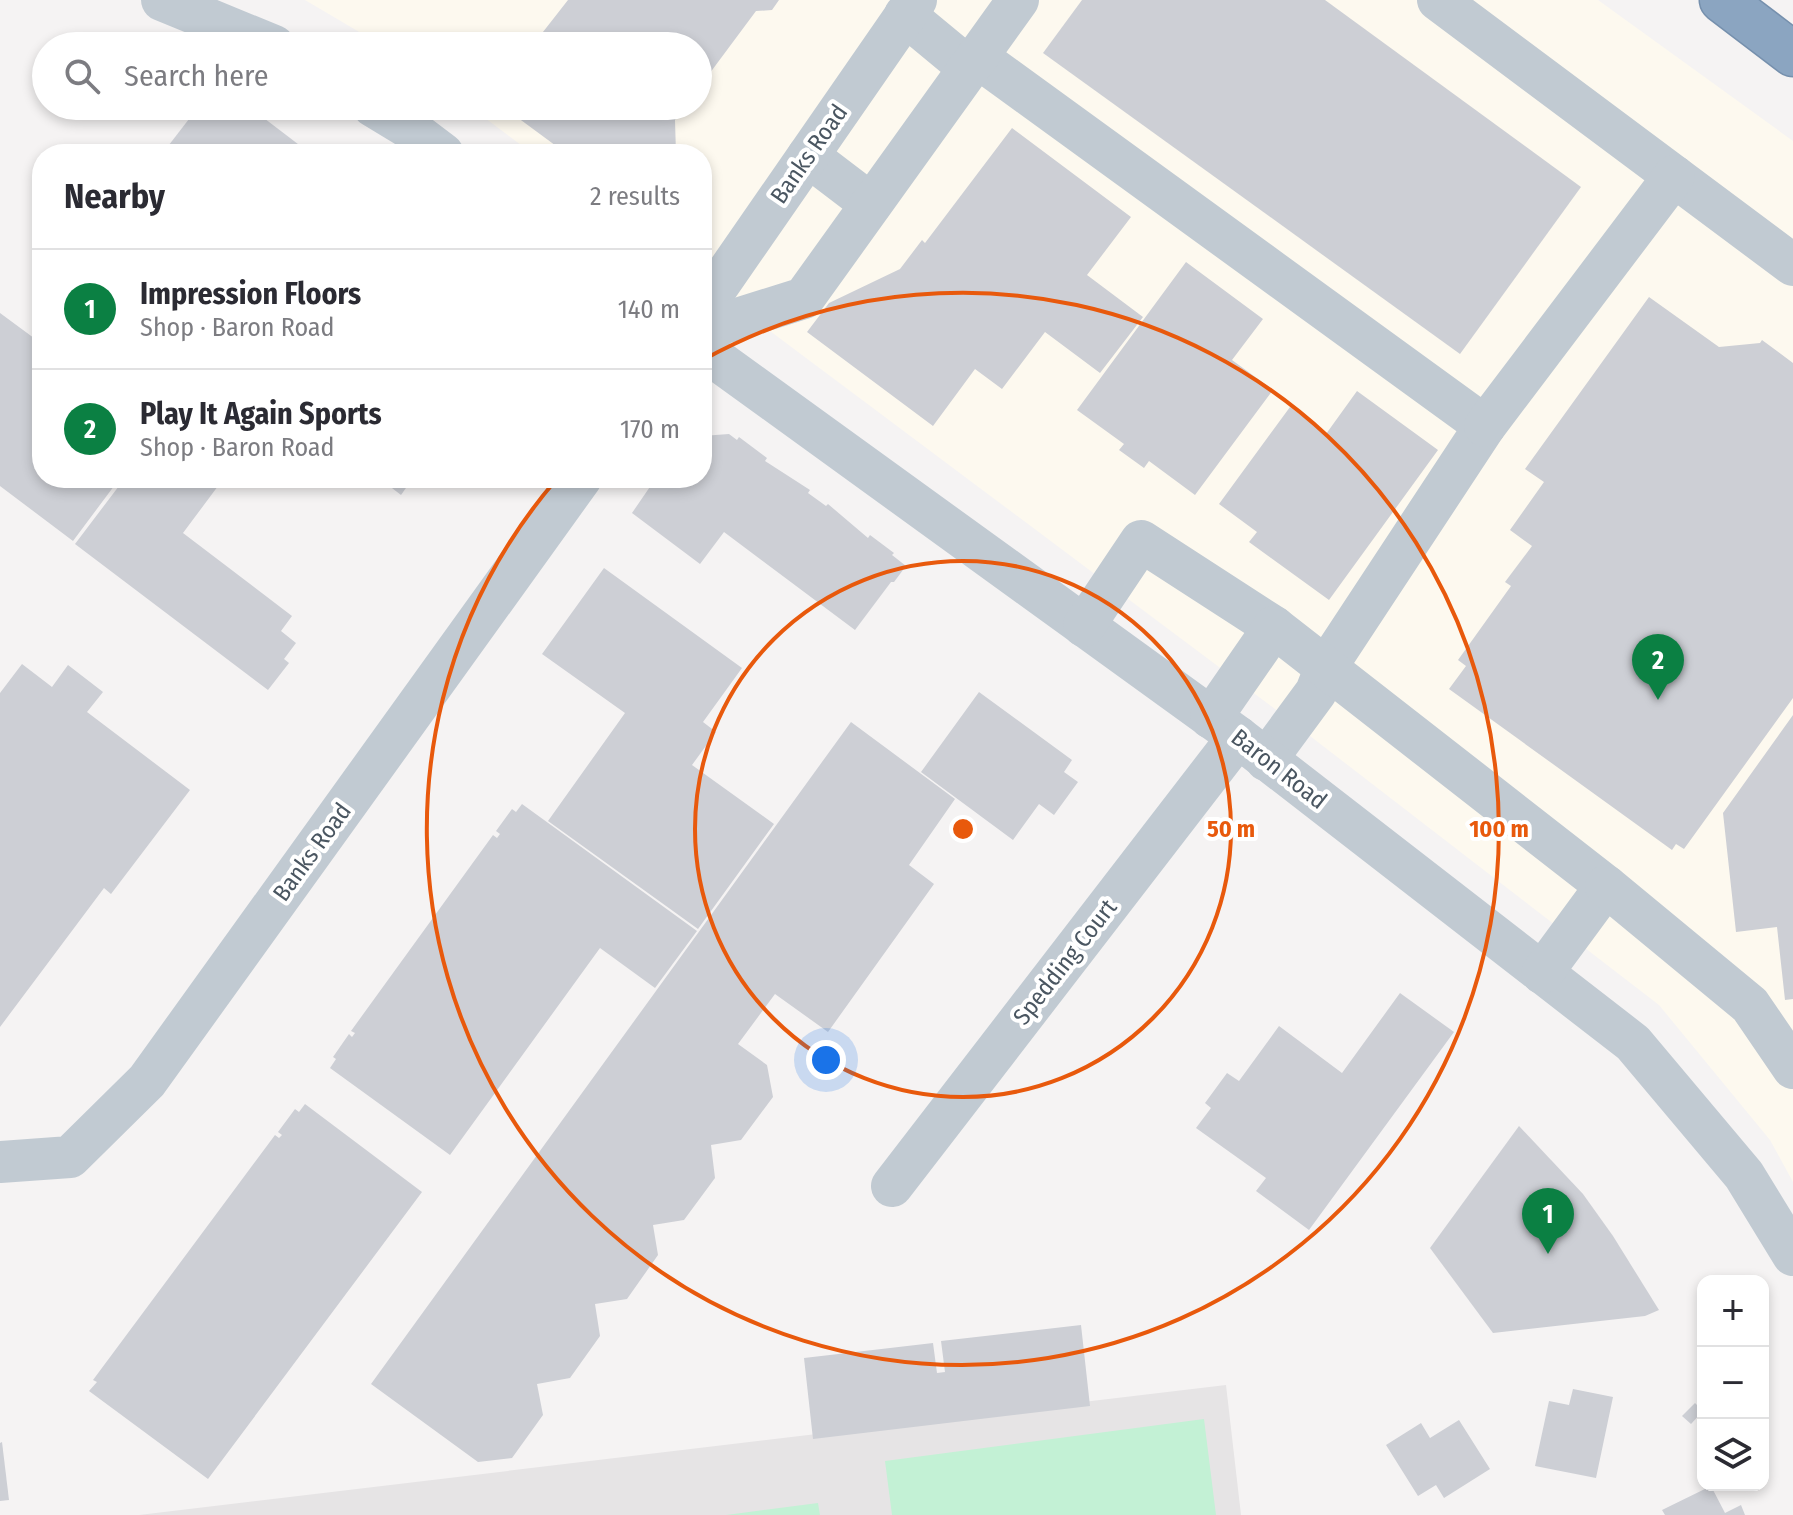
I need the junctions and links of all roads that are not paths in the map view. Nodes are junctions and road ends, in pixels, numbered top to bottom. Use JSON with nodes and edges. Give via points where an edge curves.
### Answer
{"nodes":[{"id":1,"x":162,"y":0,"type":"edge"},
{"id":2,"x":1018,"y":0,"type":"edge"},
{"id":3,"x":1438,"y":0,"type":"edge"},
{"id":4,"x":1722,"y":0,"type":"edge"},
{"id":5,"x":910,"y":8,"type":"edge"},
{"id":6,"x":240,"y":32,"type":"edge"},
{"id":7,"x":1793,"y":54,"type":"edge"},
{"id":8,"x":973,"y":62,"type":"junction"},
{"id":9,"x":396,"y":120,"type":"edge"},
{"id":10,"x":430,"y":144,"type":"edge"},
{"id":11,"x":808,"y":156,"type":"junction"},
{"id":12,"x":1674,"y":176,"type":"junction"},
{"id":13,"x":871,"y":204,"type":"junction"},
{"id":14,"x":1793,"y":265,"type":"edge"},
{"id":15,"x":712,"y":295,"type":"edge"},
{"id":16,"x":712,"y":327,"type":"edge"},
{"id":17,"x":712,"y":356,"type":"edge"},
{"id":18,"x":1485,"y":426,"type":"junction"},
{"id":19,"x":574,"y":488,"type":"edge"},
{"id":20,"x":1084,"y":626,"type":"junction"},
{"id":21,"x":1274,"y":627,"type":"junction"},
{"id":22,"x":1325,"y":669,"type":"junction"},
{"id":23,"x":1238,"y":738,"type":"junction"},
{"id":24,"x":1606,"y":886,"type":"junction"},
{"id":25,"x":1542,"y":973,"type":"junction"},
{"id":26,"x":1793,"y":1068,"type":"edge"},
{"id":27,"x":0,"y":1162,"type":"edge"},
{"id":28,"x":892,"y":1186,"type":"dead end"},
{"id":29,"x":1788,"y":1237,"type":"edge"}],
"edges":[{"from":1,"to":6,"type":"street"},
{"from":2,"to":8,"type":"street"},
{"from":3,"to":12,"type":"street"},
{"from":4,"to":7,"type":"highway"},
{"from":5,"to":8,"type":"street"},
{"from":5,"to":11,"type":"street","name":"Banks Road"},
{"from":8,"to":13,"type":"street"},
{"from":8,"to":18,"type":"street"},
{"from":9,"to":10,"type":"street"},
{"from":11,"to":13,"type":"street"},
{"from":11,"to":15,"type":"street","name":"Banks Road"},
{"from":12,"to":14,"type":"street"},
{"from":12,"to":18,"type":"street"},
{"from":13,"to":16,"type":"street","via":[[804,298]]},
{"from":17,"to":20,"type":"street","name":"Baron Road"},
{"from":18,"to":22,"type":"street"},
{"from":19,"to":27,"type":"street","name":"Banks Road","via":[[147,1081],[70,1157]]},
{"from":20,"to":21,"type":"street","via":[[1141,541]]},
{"from":20,"to":23,"type":"street","name":"Baron Road"},
{"from":21,"to":22,"type":"street"},
{"from":21,"to":23,"type":"street"},
{"from":22,"to":23,"type":"street","via":[[1316,692]]},
{"from":22,"to":24,"type":"street"},
{"from":23,"to":25,"type":"street","name":"Baron Road"},
{"from":23,"to":28,"type":"street","name":"Spedding Court"},
{"from":24,"to":25,"type":"street"},
{"from":24,"to":26,"type":"street","via":[[1750,1005]]},
{"from":25,"to":29,"type":"street","name":"Baron Road","via":[[1633,1043],[1744,1175]]}]}
